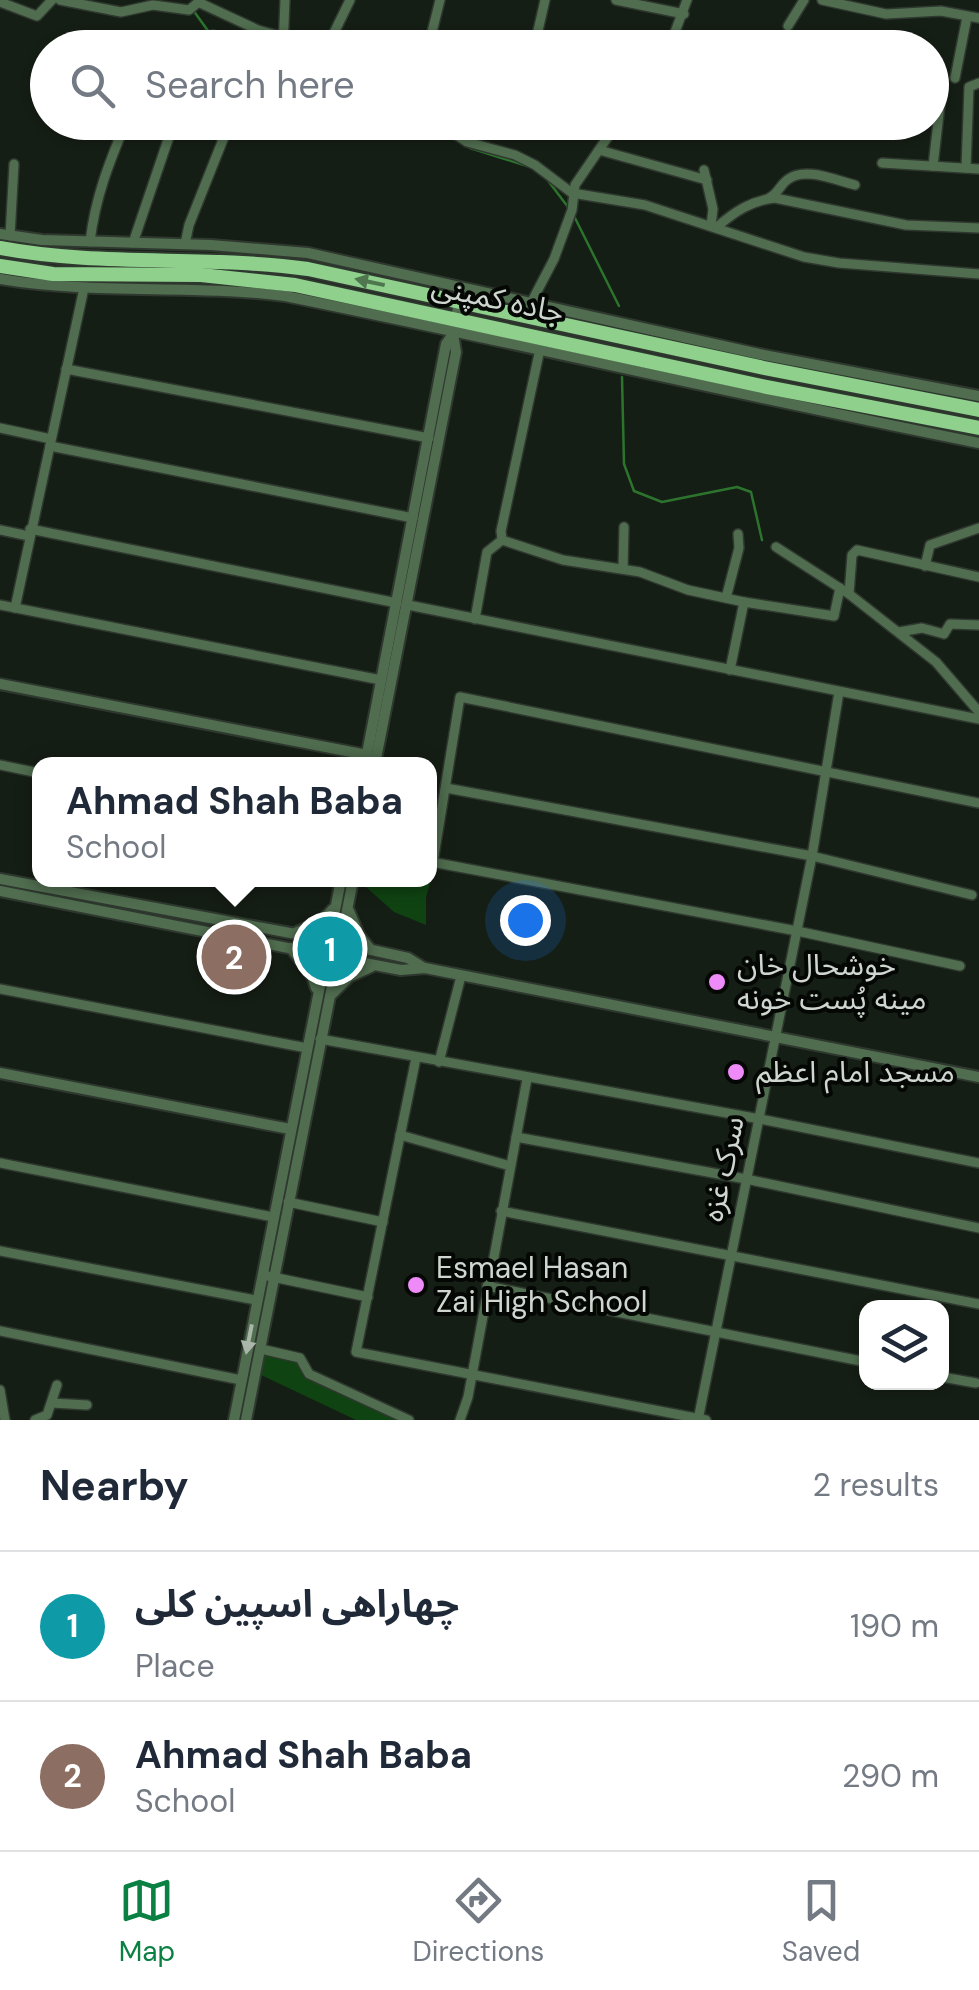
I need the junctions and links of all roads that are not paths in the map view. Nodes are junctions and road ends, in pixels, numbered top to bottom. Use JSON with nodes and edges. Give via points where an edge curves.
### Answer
{"nodes":[{"id":1,"x":56,"y":0,"type":"edge"},
{"id":2,"x":285,"y":0,"type":"edge"},
{"id":3,"x":350,"y":0,"type":"edge"},
{"id":4,"x":440,"y":0,"type":"edge"},
{"id":5,"x":545,"y":0,"type":"edge"},
{"id":6,"x":616,"y":0,"type":"edge"},
{"id":7,"x":687,"y":0,"type":"edge"},
{"id":8,"x":804,"y":0,"type":"edge"},
{"id":9,"x":822,"y":0,"type":"edge"},
{"id":10,"x":200,"y":1,"type":"edge"},
{"id":11,"x":0,"y":2,"type":"edge"},
{"id":12,"x":80,"y":2,"type":"edge"},
{"id":13,"x":135,"y":4,"type":"edge"},
{"id":14,"x":942,"y":5,"type":"edge"},
{"id":15,"x":684,"y":14,"type":"junction"},
{"id":16,"x":973,"y":17,"type":"edge"},
{"id":17,"x":788,"y":26,"type":"dead end"},
{"id":18,"x":258,"y":30,"type":"edge"},
{"id":19,"x":284,"y":30,"type":"edge"},
{"id":20,"x":335,"y":30,"type":"edge"},
{"id":21,"x":432,"y":30,"type":"edge"},
{"id":22,"x":538,"y":30,"type":"edge"},
{"id":23,"x":677,"y":30,"type":"edge"},
{"id":24,"x":954,"y":78,"type":"dead end"},
{"id":25,"x":979,"y":83,"type":"edge"},
{"id":26,"x":119,"y":140,"type":"edge"},
{"id":27,"x":168,"y":140,"type":"edge"},
{"id":28,"x":223,"y":140,"type":"edge"},
{"id":29,"x":464,"y":140,"type":"edge"},
{"id":30,"x":606,"y":140,"type":"edge"},
{"id":31,"x":937,"y":140,"type":"edge"},
{"id":32,"x":599,"y":150,"type":"junction"},
{"id":33,"x":882,"y":163,"type":"dead end"},
{"id":34,"x":14,"y":164,"type":"dead end"},
{"id":35,"x":934,"y":166,"type":"junction"},
{"id":36,"x":966,"y":168,"type":"junction"},
{"id":37,"x":979,"y":169,"type":"edge"},
{"id":38,"x":854,"y":185,"type":"dead end"},
{"id":39,"x":572,"y":194,"type":"junction"},
{"id":40,"x":770,"y":198,"type":"junction"},
{"id":41,"x":714,"y":227,"type":"junction"},
{"id":42,"x":979,"y":228,"type":"edge"},
{"id":43,"x":3,"y":239,"type":"edge"},
{"id":44,"x":90,"y":242,"type":"junction"},
{"id":45,"x":134,"y":243,"type":"junction"},
{"id":46,"x":185,"y":244,"type":"junction"},
{"id":47,"x":0,"y":266,"type":"edge"},
{"id":48,"x":979,"y":274,"type":"edge"},
{"id":49,"x":0,"y":278,"type":"edge"},
{"id":50,"x":84,"y":288,"type":"junction"},
{"id":51,"x":460,"y":294,"type":"junction"},
{"id":52,"x":532,"y":301,"type":"junction"},
{"id":53,"x":454,"y":327,"type":"junction"},
{"id":54,"x":540,"y":349,"type":"junction"},
{"id":55,"x":66,"y":368,"type":"junction"},
{"id":56,"x":979,"y":396,"type":"edge"},
{"id":57,"x":979,"y":410,"type":"edge"},
{"id":58,"x":0,"y":428,"type":"edge"},
{"id":59,"x":979,"y":428,"type":"edge"},
{"id":60,"x":429,"y":438,"type":"junction"},
{"id":61,"x":50,"y":443,"type":"junction"},
{"id":62,"x":979,"y":443,"type":"edge"},
{"id":63,"x":413,"y":518,"type":"junction"},
{"id":64,"x":624,"y":527,"type":"dead end"},
{"id":65,"x":979,"y":528,"type":"edge"},
{"id":66,"x":0,"y":530,"type":"edge"},
{"id":67,"x":30,"y":532,"type":"junction"},
{"id":68,"x":738,"y":534,"type":"dead end"},
{"id":69,"x":502,"y":540,"type":"junction"},
{"id":70,"x":414,"y":542,"type":"junction"},
{"id":71,"x":776,"y":547,"type":"dead end"},
{"id":72,"x":925,"y":566,"type":"junction"},
{"id":73,"x":623,"y":569,"type":"junction"},
{"id":74,"x":979,"y":577,"type":"edge"},
{"id":75,"x":844,"y":590,"type":"junction"},
{"id":76,"x":726,"y":598,"type":"junction"},
{"id":77,"x":744,"y":602,"type":"junction"},
{"id":78,"x":402,"y":604,"type":"junction"},
{"id":79,"x":0,"y":605,"type":"edge"},
{"id":80,"x":15,"y":608,"type":"junction"},
{"id":81,"x":475,"y":619,"type":"junction"},
{"id":82,"x":979,"y":625,"type":"edge"},
{"id":83,"x":898,"y":632,"type":"junction"},
{"id":84,"x":391,"y":662,"type":"junction"},
{"id":85,"x":730,"y":670,"type":"junction"},
{"id":86,"x":381,"y":680,"type":"junction"},
{"id":87,"x":0,"y":684,"type":"edge"},
{"id":88,"x":839,"y":692,"type":"junction"},
{"id":89,"x":979,"y":715,"type":"edge"},
{"id":90,"x":352,"y":757,"type":"edge"},
{"id":91,"x":367,"y":757,"type":"edge"},
{"id":92,"x":377,"y":757,"type":"edge"},
{"id":93,"x":0,"y":765,"type":"edge"},
{"id":94,"x":32,"y":772,"type":"edge"},
{"id":95,"x":826,"y":772,"type":"junction"},
{"id":96,"x":446,"y":788,"type":"junction"},
{"id":97,"x":979,"y":803,"type":"edge"},
{"id":98,"x":437,"y":832,"type":"edge"},
{"id":99,"x":812,"y":856,"type":"junction"},
{"id":100,"x":437,"y":863,"type":"edge"},
{"id":101,"x":0,"y":880,"type":"edge"},
{"id":102,"x":32,"y":886,"type":"edge"},
{"id":103,"x":38,"y":887,"type":"edge"},
{"id":104,"x":340,"y":887,"type":"edge"},
{"id":105,"x":349,"y":887,"type":"edge"},
{"id":106,"x":0,"y":891,"type":"edge"},
{"id":107,"x":972,"y":895,"type":"dead end"},
{"id":108,"x":341,"y":906,"type":"junction"},
{"id":109,"x":797,"y":931,"type":"junction"},
{"id":110,"x":292,"y":934,"type":"junction"},
{"id":111,"x":334,"y":941,"type":"junction"},
{"id":112,"x":290,"y":948,"type":"junction"},
{"id":113,"x":371,"y":950,"type":"junction"},
{"id":114,"x":331,"y":957,"type":"junction"},
{"id":115,"x":376,"y":966,"type":"junction"},
{"id":116,"x":960,"y":966,"type":"dead end"},
{"id":117,"x":424,"y":968,"type":"junction"},
{"id":118,"x":461,"y":976,"type":"junction"},
{"id":119,"x":0,"y":989,"type":"edge"},
{"id":120,"x":317,"y":990,"type":"junction"},
{"id":121,"x":328,"y":998,"type":"junction"},
{"id":122,"x":776,"y":1037,"type":"junction"},
{"id":123,"x":320,"y":1039,"type":"junction"},
{"id":124,"x":307,"y":1048,"type":"junction"},
{"id":125,"x":416,"y":1058,"type":"junction"},
{"id":126,"x":438,"y":1062,"type":"junction"},
{"id":127,"x":0,"y":1073,"type":"edge"},
{"id":128,"x":979,"y":1077,"type":"edge"},
{"id":129,"x":527,"y":1079,"type":"junction"},
{"id":130,"x":760,"y":1120,"type":"junction"},
{"id":131,"x":290,"y":1129,"type":"junction"},
{"id":132,"x":400,"y":1135,"type":"junction"},
{"id":133,"x":516,"y":1137,"type":"junction"},
{"id":134,"x":979,"y":1163,"type":"edge"},
{"id":135,"x":0,"y":1164,"type":"edge"},
{"id":136,"x":510,"y":1166,"type":"junction"},
{"id":137,"x":746,"y":1179,"type":"junction"},
{"id":138,"x":288,"y":1202,"type":"junction"},
{"id":139,"x":501,"y":1212,"type":"junction"},
{"id":140,"x":273,"y":1217,"type":"junction"},
{"id":141,"x":383,"y":1222,"type":"junction"},
{"id":142,"x":979,"y":1228,"type":"edge"},
{"id":143,"x":267,"y":1246,"type":"junction"},
{"id":144,"x":280,"y":1247,"type":"junction"},
{"id":145,"x":0,"y":1251,"type":"edge"},
{"id":146,"x":730,"y":1255,"type":"junction"},
{"id":147,"x":262,"y":1274,"type":"junction"},
{"id":148,"x":275,"y":1277,"type":"junction"},
{"id":149,"x":487,"y":1286,"type":"junction"},
{"id":150,"x":368,"y":1296,"type":"junction"},
{"id":151,"x":256,"y":1300,"type":"junction"},
{"id":152,"x":979,"y":1304,"type":"edge"},
{"id":153,"x":0,"y":1331,"type":"edge"},
{"id":154,"x":716,"y":1332,"type":"junction"},
{"id":155,"x":261,"y":1350,"type":"junction"},
{"id":156,"x":859,"y":1361,"type":"edge"},
{"id":157,"x":470,"y":1374,"type":"junction"},
{"id":158,"x":949,"y":1377,"type":"edge"},
{"id":159,"x":241,"y":1380,"type":"junction"},
{"id":160,"x":976,"y":1383,"type":"dead end"},
{"id":161,"x":56,"y":1386,"type":"dead end"},
{"id":162,"x":0,"y":1390,"type":"edge"},
{"id":163,"x":52,"y":1403,"type":"junction"},
{"id":164,"x":87,"y":1404,"type":"dead end"},
{"id":165,"x":701,"y":1419,"type":"edge"},
{"id":166,"x":5,"y":1420,"type":"edge"},
{"id":167,"x":36,"y":1420,"type":"edge"},
{"id":168,"x":234,"y":1420,"type":"edge"},
{"id":169,"x":246,"y":1420,"type":"edge"},
{"id":170,"x":409,"y":1420,"type":"edge"},
{"id":171,"x":460,"y":1420,"type":"edge"}],
"edges":[{"from":1,"to":11,"type":"street","via":[[37,16]]},
{"from":1,"to":12,"type":"street"},
{"from":2,"to":19,"type":"street"},
{"from":3,"to":20,"type":"street"},
{"from":4,"to":21,"type":"street"},
{"from":5,"to":22,"type":"street"},
{"from":6,"to":15,"type":"street"},
{"from":7,"to":15,"type":"street"},
{"from":8,"to":17,"type":"street"},
{"from":9,"to":14,"type":"street","via":[[886,14]]},
{"from":10,"to":13,"type":"street","via":[[189,10]]},
{"from":10,"to":18,"type":"street"},
{"from":12,"to":13,"type":"street","via":[[121,12]]},
{"from":14,"to":16,"type":"street"},
{"from":15,"to":23,"type":"street"},
{"from":16,"to":24,"type":"street"},
{"from":25,"to":36,"type":"street","via":[[970,88]]},
{"from":26,"to":44,"type":"street","via":[[94,202]]},
{"from":27,"to":45,"type":"street"},
{"from":28,"to":46,"type":"street"},
{"from":29,"to":39,"type":"street","via":[[535,165]]},
{"from":30,"to":32,"type":"street"},
{"from":31,"to":35,"type":"street"},
{"from":32,"to":39,"type":"street"},
{"from":32,"to":41,"type":"street","via":[[706,175]]},
{"from":33,"to":35,"type":"street"},
{"from":34,"to":43,"type":"street"},
{"from":35,"to":36,"type":"street"},
{"from":36,"to":37,"type":"street"},
{"from":38,"to":40,"type":"street","via":[[804,173],[791,176]]},
{"from":39,"to":41,"type":"street","via":[[645,205]]},
{"from":39,"to":52,"type":"street","via":[[554,259]]},
{"from":40,"to":41,"type":"street"},
{"from":40,"to":42,"type":"street","via":[[906,225]]},
{"from":41,"to":48,"type":"street","via":[[838,264]]},
{"from":43,"to":44,"type":"street"},
{"from":51,"to":43,"type":"highway","name":"جاده کمپنی","one_way":true,"via":[[260,262],[58,256]]},
{"from":44,"to":45,"type":"street"},
{"from":45,"to":46,"type":"street"},
{"from":46,"to":51,"type":"street","via":[[308,253]]},
{"from":47,"to":53,"type":"highway","name":"جاده کمپنی","via":[[53,274],[249,278]]},
{"from":49,"to":50,"type":"street"},
{"from":50,"to":53,"type":"street","via":[[238,290]]},
{"from":50,"to":55,"type":"street"},
{"from":51,"to":52,"type":"street"},
{"from":51,"to":53,"type":"street"},
{"from":51,"to":57,"type":"highway","name":"جاده کمپنی","via":[[764,368]]},
{"from":52,"to":56,"type":"street"},
{"from":53,"to":54,"type":"street"},
{"from":53,"to":59,"type":"highway","name":"جاده کمپنی"},
{"from":53,"to":60,"type":"street"},
{"from":53,"to":70,"type":"street","via":[[456,352]]},
{"from":54,"to":62,"type":"street"},
{"from":54,"to":69,"type":"street"},
{"from":55,"to":60,"type":"street"},
{"from":55,"to":61,"type":"street"},
{"from":58,"to":61,"type":"street"},
{"from":60,"to":63,"type":"street"},
{"from":61,"to":63,"type":"street"},
{"from":61,"to":67,"type":"street"},
{"from":63,"to":70,"type":"street"},
{"from":64,"to":73,"type":"street"},
{"from":65,"to":72,"type":"street","via":[[930,545]]},
{"from":66,"to":67,"type":"street"},
{"from":67,"to":78,"type":"street"},
{"from":67,"to":80,"type":"street"},
{"from":68,"to":76,"type":"street"},
{"from":69,"to":73,"type":"street","via":[[563,560]]},
{"from":69,"to":81,"type":"street","via":[[487,552]]},
{"from":70,"to":78,"type":"street"},
{"from":71,"to":75,"type":"street"},
{"from":72,"to":74,"type":"street"},
{"from":72,"to":75,"type":"street","via":[[857,550]]},
{"from":73,"to":76,"type":"street"},
{"from":75,"to":77,"type":"street","via":[[834,616]]},
{"from":75,"to":83,"type":"street"},
{"from":76,"to":77,"type":"street"},
{"from":77,"to":85,"type":"street"},
{"from":78,"to":81,"type":"street"},
{"from":78,"to":84,"type":"street"},
{"from":79,"to":80,"type":"street"},
{"from":80,"to":86,"type":"street"},
{"from":81,"to":85,"type":"street"},
{"from":82,"to":83,"type":"street","via":[[950,624],[944,634],[922,628]]},
{"from":83,"to":89,"type":"street","via":[[936,662]]},
{"from":84,"to":86,"type":"street"},
{"from":84,"to":92,"type":"street"},
{"from":85,"to":88,"type":"street"},
{"from":86,"to":91,"type":"street"},
{"from":87,"to":90,"type":"street"},
{"from":88,"to":89,"type":"street"},
{"from":88,"to":95,"type":"street","name":"سرک غزه"},
{"from":93,"to":94,"type":"street"},
{"from":95,"to":96,"type":"street","via":[[460,698]]},
{"from":95,"to":97,"type":"street"},
{"from":95,"to":99,"type":"street","name":"سرک غزه"},
{"from":96,"to":98,"type":"street"},
{"from":96,"to":99,"type":"street"},
{"from":99,"to":107,"type":"street"},
{"from":99,"to":109,"type":"street","name":"سرک غزه"},
{"from":100,"to":109,"type":"street"},
{"from":101,"to":102,"type":"street"},
{"from":103,"to":110,"type":"street"},
{"from":104,"to":108,"type":"street"},
{"from":105,"to":108,"type":"street"},
{"from":106,"to":112,"type":"street"},
{"from":108,"to":110,"type":"street"},
{"from":108,"to":111,"type":"street"},
{"from":108,"to":113,"type":"street"},
{"from":109,"to":116,"type":"street"},
{"from":109,"to":122,"type":"street","name":"سرک غزه"},
{"from":110,"to":111,"type":"street"},
{"from":111,"to":113,"type":"street"},
{"from":111,"to":114,"type":"street"},
{"from":112,"to":114,"type":"street"},
{"from":112,"to":120,"type":"street"},
{"from":113,"to":117,"type":"street"},
{"from":114,"to":115,"type":"street"},
{"from":114,"to":120,"type":"street"},
{"from":114,"to":121,"type":"street"},
{"from":115,"to":117,"type":"street"},
{"from":115,"to":121,"type":"street","via":[[349,977]]},
{"from":117,"to":118,"type":"street"},
{"from":118,"to":122,"type":"street"},
{"from":118,"to":126,"type":"street"},
{"from":119,"to":124,"type":"street"},
{"from":120,"to":124,"type":"street"},
{"from":121,"to":123,"type":"street"},
{"from":122,"to":128,"type":"street"},
{"from":122,"to":130,"type":"street","name":"سرک غزه"},
{"from":123,"to":125,"type":"street"},
{"from":123,"to":138,"type":"street"},
{"from":124,"to":131,"type":"street"},
{"from":125,"to":126,"type":"street"},
{"from":125,"to":132,"type":"street"},
{"from":126,"to":129,"type":"street"},
{"from":127,"to":131,"type":"street"},
{"from":129,"to":130,"type":"street"},
{"from":129,"to":133,"type":"street"},
{"from":130,"to":134,"type":"street"},
{"from":130,"to":137,"type":"street","name":"سرک غزه"},
{"from":131,"to":140,"type":"street"},
{"from":132,"to":136,"type":"street"},
{"from":132,"to":141,"type":"street"},
{"from":133,"to":136,"type":"street"},
{"from":133,"to":137,"type":"street"},
{"from":135,"to":140,"type":"street"},
{"from":136,"to":139,"type":"street"},
{"from":137,"to":142,"type":"street"},
{"from":137,"to":146,"type":"street","name":"سرک غزه"},
{"from":138,"to":141,"type":"street"},
{"from":138,"to":144,"type":"street"},
{"from":139,"to":146,"type":"street"},
{"from":139,"to":149,"type":"street"},
{"from":140,"to":143,"type":"street"},
{"from":141,"to":150,"type":"street"},
{"from":143,"to":144,"type":"street"},
{"from":143,"to":147,"type":"street"},
{"from":144,"to":148,"type":"street"},
{"from":145,"to":151,"type":"street"},
{"from":146,"to":152,"type":"street"},
{"from":146,"to":154,"type":"street","name":"سرک غزه"},
{"from":147,"to":148,"type":"street"},
{"from":147,"to":151,"type":"street"},
{"from":148,"to":150,"type":"street"},
{"from":148,"to":155,"type":"street"},
{"from":149,"to":154,"type":"street"},
{"from":149,"to":157,"type":"street"},
{"from":150,"to":157,"type":"street","via":[[356,1352]]},
{"from":151,"to":159,"type":"street","one_way":true},
{"from":153,"to":159,"type":"street"},
{"from":154,"to":156,"type":"street"},
{"from":154,"to":165,"type":"street","name":"سرک غزه"},
{"from":155,"to":169,"type":"street"},
{"from":155,"to":170,"type":"street","via":[[300,1358],[309,1374]]},
{"from":157,"to":165,"type":"street"},
{"from":157,"to":171,"type":"street"},
{"from":158,"to":160,"type":"street"},
{"from":159,"to":168,"type":"street"},
{"from":161,"to":163,"type":"street"},
{"from":162,"to":166,"type":"street"},
{"from":163,"to":164,"type":"street"},
{"from":163,"to":167,"type":"street"}]}
